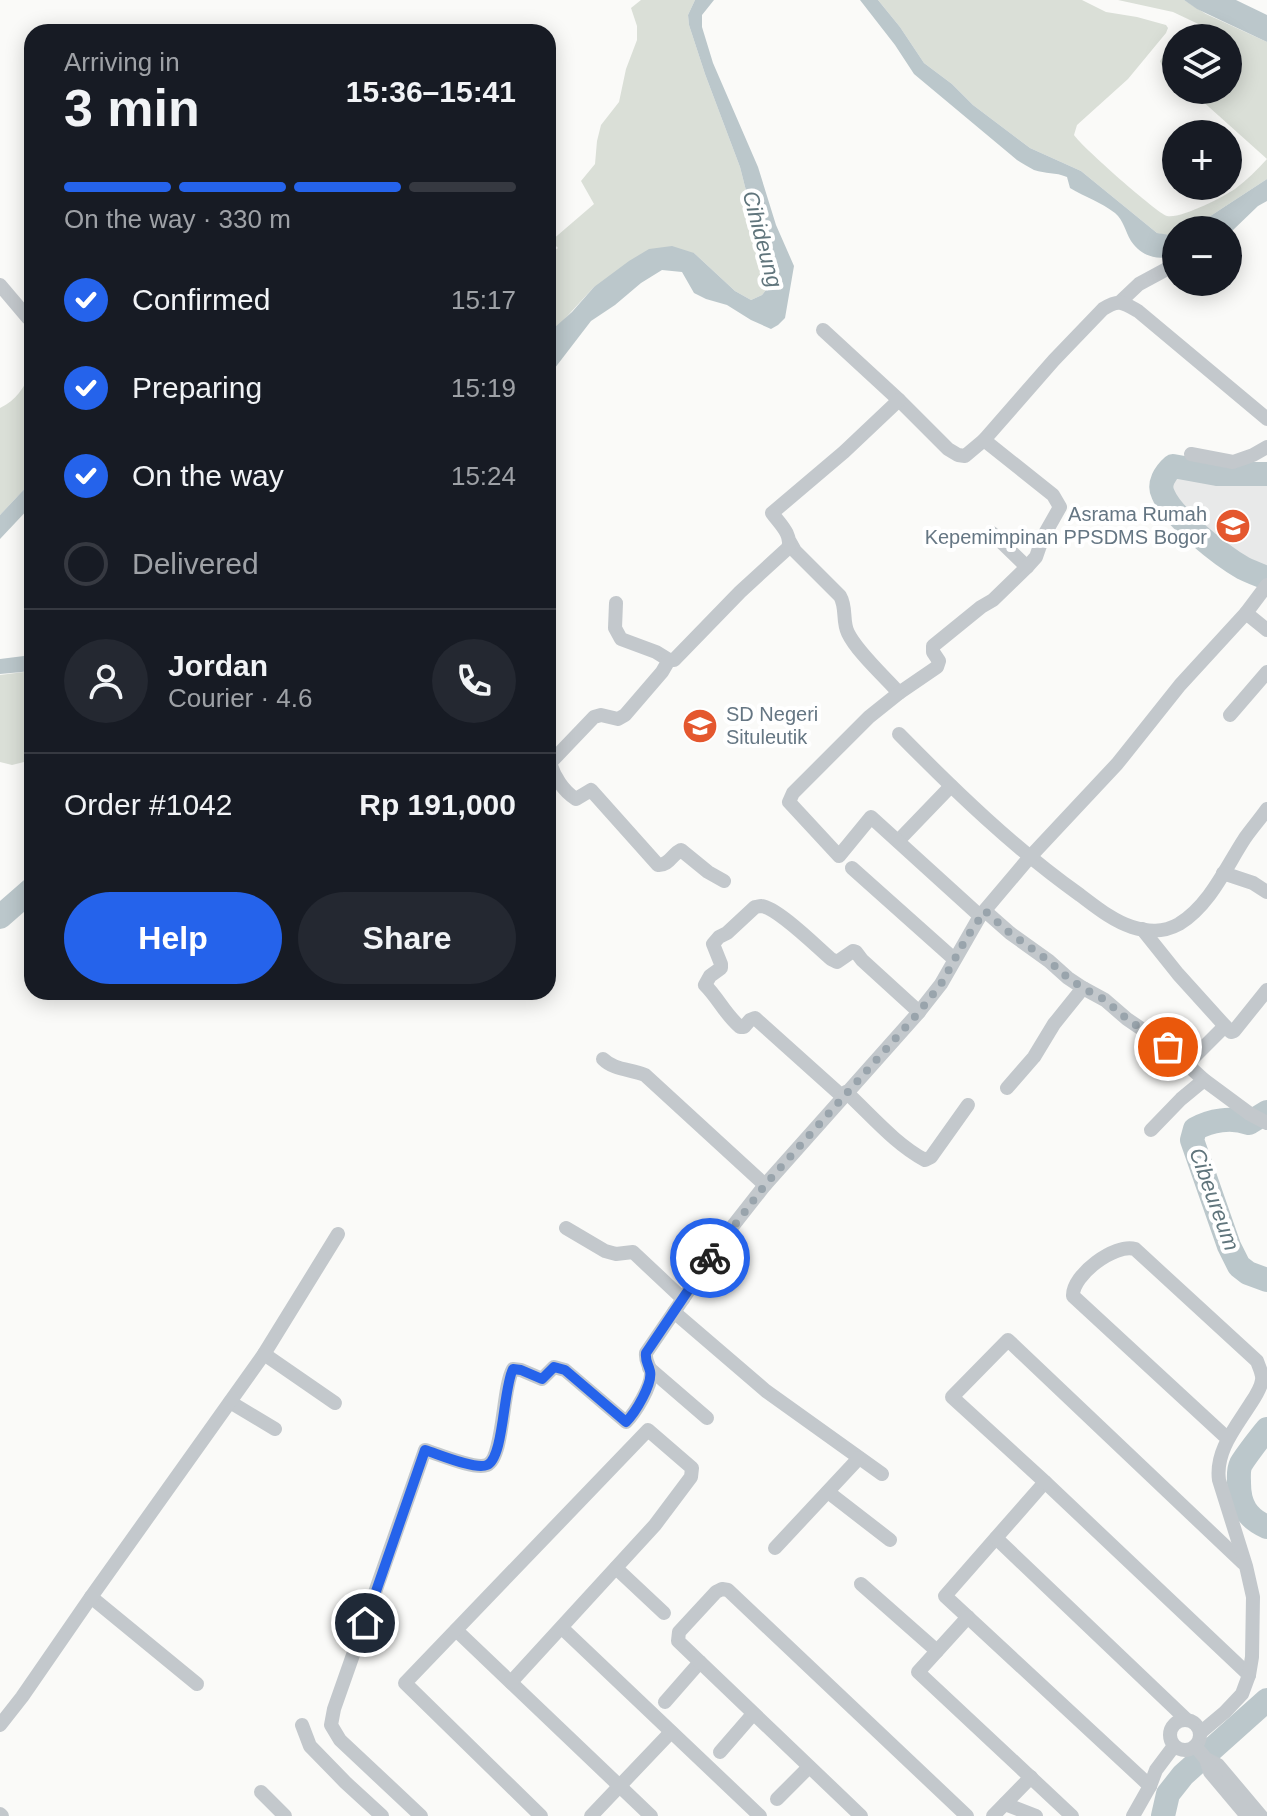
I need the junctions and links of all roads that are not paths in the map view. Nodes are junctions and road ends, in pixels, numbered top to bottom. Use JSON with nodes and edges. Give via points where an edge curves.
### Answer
{"nodes":[{"id":1,"x":1162,"y":272,"type":"edge"},
{"id":2,"x":0,"y":285,"type":"edge"},
{"id":3,"x":1121,"y":301,"type":"junction"},
{"id":4,"x":24,"y":313,"type":"edge"},
{"id":5,"x":823,"y":330,"type":"dead end"},
{"id":6,"x":899,"y":400,"type":"junction"},
{"id":7,"x":1267,"y":419,"type":"edge"},
{"id":8,"x":984,"y":440,"type":"junction"},
{"id":9,"x":1267,"y":447,"type":"edge"},
{"id":10,"x":1191,"y":454,"type":"dead end"},
{"id":11,"x":992,"y":533,"type":"dead end"},
{"id":12,"x":790,"y":542,"type":"junction"},
{"id":13,"x":1027,"y":567,"type":"junction"},
{"id":14,"x":1265,"y":588,"type":"edge"},
{"id":15,"x":616,"y":603,"type":"dead end"},
{"id":16,"x":1246,"y":613,"type":"junction"},
{"id":17,"x":1267,"y":630,"type":"edge"},
{"id":18,"x":669,"y":660,"type":"junction"},
{"id":19,"x":1267,"y":672,"type":"edge"},
{"id":20,"x":899,"y":693,"type":"junction"},
{"id":21,"x":1230,"y":715,"type":"dead end"},
{"id":22,"x":899,"y":734,"type":"dead end"},
{"id":23,"x":556,"y":757,"type":"edge"},
{"id":24,"x":556,"y":775,"type":"edge"},
{"id":25,"x":951,"y":786,"type":"junction"},
{"id":26,"x":1267,"y":809,"type":"edge"},
{"id":27,"x":898,"y":841,"type":"junction"},
{"id":28,"x":1029,"y":858,"type":"junction"},
{"id":29,"x":852,"y":868,"type":"dead end"},
{"id":30,"x":1223,"y":873,"type":"junction"},
{"id":31,"x":724,"y":881,"type":"dead end"},
{"id":32,"x":1267,"y":892,"type":"edge"},
{"id":33,"x":983,"y":913,"type":"junction"},
{"id":34,"x":1142,"y":929,"type":"junction"},
{"id":35,"x":954,"y":959,"type":"junction"},
{"id":36,"x":1083,"y":988,"type":"junction"},
{"id":37,"x":1267,"y":990,"type":"edge"},
{"id":38,"x":919,"y":1012,"type":"junction"},
{"id":39,"x":1225,"y":1026,"type":"junction"},
{"id":40,"x":603,"y":1059,"type":"dead end"},
{"id":41,"x":1186,"y":1065,"type":"junction"},
{"id":42,"x":1204,"y":1080,"type":"junction"},
{"id":43,"x":1007,"y":1088,"type":"dead end"},
{"id":44,"x":844,"y":1094,"type":"junction"},
{"id":45,"x":968,"y":1105,"type":"dead end"},
{"id":46,"x":1260,"y":1120,"type":"edge"},
{"id":47,"x":1151,"y":1130,"type":"dead end"},
{"id":48,"x":765,"y":1185,"type":"junction"},
{"id":49,"x":566,"y":1228,"type":"dead end"},
{"id":50,"x":338,"y":1234,"type":"dead end"},
{"id":51,"x":683,"y":1299,"type":"junction"},
{"id":52,"x":674,"y":1312,"type":"junction"},
{"id":53,"x":264,"y":1354,"type":"junction"},
{"id":54,"x":649,"y":1368,"type":"junction"},
{"id":55,"x":230,"y":1402,"type":"junction"},
{"id":56,"x":335,"y":1403,"type":"dead end"},
{"id":57,"x":707,"y":1418,"type":"dead end"},
{"id":58,"x":275,"y":1429,"type":"dead end"},
{"id":59,"x":1228,"y":1439,"type":"junction"},
{"id":60,"x":859,"y":1458,"type":"junction"},
{"id":61,"x":882,"y":1474,"type":"dead end"},
{"id":62,"x":1045,"y":1482,"type":"junction"},
{"id":63,"x":828,"y":1492,"type":"junction"},
{"id":64,"x":996,"y":1538,"type":"junction"},
{"id":65,"x":890,"y":1540,"type":"dead end"},
{"id":66,"x":775,"y":1548,"type":"dead end"},
{"id":67,"x":1246,"y":1566,"type":"junction"},
{"id":68,"x":616,"y":1568,"type":"junction"},
{"id":69,"x":861,"y":1584,"type":"dead end"},
{"id":70,"x":91,"y":1597,"type":"junction"},
{"id":71,"x":664,"y":1613,"type":"dead end"},
{"id":72,"x":968,"y":1617,"type":"junction"},
{"id":73,"x":562,"y":1628,"type":"junction"},
{"id":74,"x":456,"y":1630,"type":"junction"},
{"id":75,"x":937,"y":1651,"type":"junction"},
{"id":76,"x":700,"y":1662,"type":"junction"},
{"id":77,"x":1249,"y":1675,"type":"junction"},
{"id":78,"x":511,"y":1682,"type":"junction"},
{"id":79,"x":197,"y":1684,"type":"dead end"},
{"id":80,"x":665,"y":1702,"type":"dead end"},
{"id":81,"x":753,"y":1714,"type":"junction"},
{"id":82,"x":0,"y":1725,"type":"edge"},
{"id":83,"x":302,"y":1725,"type":"dead end"},
{"id":84,"x":671,"y":1732,"type":"junction"},
{"id":85,"x":1195,"y":1735,"type":"junction"},
{"id":86,"x":1174,"y":1746,"type":"junction"},
{"id":87,"x":720,"y":1752,"type":"dead end"},
{"id":88,"x":809,"y":1767,"type":"junction"},
{"id":89,"x":1031,"y":1777,"type":"junction"},
{"id":90,"x":620,"y":1786,"type":"junction"},
{"id":91,"x":1150,"y":1786,"type":"junction"},
{"id":92,"x":261,"y":1792,"type":"dead end"},
{"id":93,"x":777,"y":1799,"type":"dead end"},
{"id":94,"x":1005,"y":1804,"type":"junction"},
{"id":95,"x":285,"y":1816,"type":"edge"},
{"id":96,"x":382,"y":1816,"type":"edge"},
{"id":97,"x":421,"y":1816,"type":"edge"},
{"id":98,"x":541,"y":1816,"type":"edge"},
{"id":99,"x":591,"y":1816,"type":"edge"},
{"id":100,"x":651,"y":1816,"type":"edge"},
{"id":101,"x":760,"y":1816,"type":"edge"},
{"id":102,"x":861,"y":1816,"type":"edge"},
{"id":103,"x":967,"y":1816,"type":"edge"},
{"id":104,"x":993,"y":1816,"type":"edge"},
{"id":105,"x":1036,"y":1816,"type":"edge"},
{"id":106,"x":1072,"y":1816,"type":"edge"},
{"id":107,"x":1133,"y":1816,"type":"edge"},
{"id":108,"x":1247,"y":1816,"type":"edge"},
{"id":109,"x":1261,"y":1816,"type":"edge"}],
"edges":[{"from":1,"to":3,"type":"street"},
{"from":2,"to":4,"type":"street"},
{"from":3,"to":7,"type":"street"},
{"from":3,"to":8,"type":"street","via":[[1103,309]]},
{"from":5,"to":6,"type":"street"},
{"from":6,"to":8,"type":"street","via":[[958,455],[965,456]]},
{"from":6,"to":12,"type":"street","via":[[772,513]]},
{"from":8,"to":13,"type":"street","via":[[1059,502]]},
{"from":9,"to":10,"type":"street","via":[[1233,462]]},
{"from":11,"to":13,"type":"street"},
{"from":12,"to":18,"type":"street"},
{"from":12,"to":20,"type":"street","via":[[840,596],[849,635]]},
{"from":13,"to":20,"type":"street","via":[[933,646],[937,667]]},
{"from":14,"to":16,"type":"street"},
{"from":15,"to":18,"type":"street","via":[[615,628],[621,639]]},
{"from":16,"to":17,"type":"street"},
{"from":16,"to":28,"type":"street"},
{"from":18,"to":23,"type":"street","via":[[625,715],[594,717]]},
{"from":19,"to":21,"type":"street"},
{"from":20,"to":27,"type":"street","via":[[814,771],[789,802],[839,856],[871,817]]},
{"from":22,"to":25,"type":"street"},
{"from":24,"to":31,"type":"street","via":[[576,799],[591,790],[658,865],[681,850]]},
{"from":25,"to":27,"type":"street"},
{"from":25,"to":28,"type":"street"},
{"from":26,"to":30,"type":"street"},
{"from":27,"to":33,"type":"street"},
{"from":28,"to":33,"type":"street"},
{"from":28,"to":34,"type":"street","via":[[1113,919]]},
{"from":29,"to":35,"type":"street"},
{"from":30,"to":32,"type":"street"},
{"from":30,"to":34,"type":"street","via":[[1181,923],[1160,931]]},
{"from":33,"to":35,"type":"street"},
{"from":33,"to":36,"type":"street"},
{"from":34,"to":39,"type":"street"},
{"from":35,"to":38,"type":"street"},
{"from":36,"to":41,"type":"street"},
{"from":36,"to":43,"type":"street"},
{"from":37,"to":39,"type":"street","via":[[1234,1031]]},
{"from":38,"to":44,"type":"street"},
{"from":38,"to":44,"type":"street","via":[[856,952],[837,962],[760,905],[719,937],[713,944],[721,968],[705,985],[721,1008],[740,1027],[755,1018]]},
{"from":39,"to":41,"type":"street"},
{"from":40,"to":48,"type":"street","via":[[645,1075]]},
{"from":41,"to":42,"type":"street"},
{"from":42,"to":46,"type":"street"},
{"from":42,"to":47,"type":"street"},
{"from":44,"to":45,"type":"street","via":[[925,1160]]},
{"from":44,"to":48,"type":"street"},
{"from":48,"to":51,"type":"street"},
{"from":49,"to":51,"type":"street","via":[[605,1251],[633,1252]]},
{"from":50,"to":53,"type":"street"},
{"from":51,"to":52,"type":"street"},
{"from":52,"to":54,"type":"street","via":[[646,1353]]},
{"from":52,"to":60,"type":"street","via":[[766,1391]]},
{"from":53,"to":55,"type":"street"},
{"from":53,"to":56,"type":"street"},
{"from":54,"to":57,"type":"street"},
{"from":54,"to":97,"type":"street","via":[[645,1392],[626,1422],[565,1370],[554,1367],[542,1379],[513,1369],[498,1448],[489,1464],[469,1464],[425,1450],[331,1725],[340,1740]]},
{"from":55,"to":58,"type":"street"},
{"from":55,"to":70,"type":"street"},
{"from":59,"to":59,"type":"street","via":[[1262,1382],[1257,1361],[1135,1249],[1125,1247],[1094,1264],[1078,1279],[1073,1296]]},
{"from":59,"to":67,"type":"street","via":[[1219,1460],[1219,1480]]},
{"from":60,"to":61,"type":"street"},
{"from":60,"to":63,"type":"street"},
{"from":62,"to":64,"type":"street"},
{"from":62,"to":67,"type":"street","via":[[952,1397],[1008,1340]]},
{"from":62,"to":77,"type":"street"},
{"from":63,"to":65,"type":"street"},
{"from":63,"to":66,"type":"street"},
{"from":64,"to":72,"type":"street","via":[[945,1596]]},
{"from":64,"to":85,"type":"street"},
{"from":67,"to":77,"type":"street","via":[[1253,1597]]},
{"from":68,"to":71,"type":"street"},
{"from":68,"to":73,"type":"street"},
{"from":68,"to":74,"type":"street","via":[[693,1473],[648,1430]]},
{"from":69,"to":75,"type":"street"},
{"from":70,"to":79,"type":"street"},
{"from":70,"to":82,"type":"street"},
{"from":72,"to":75,"type":"street"},
{"from":72,"to":91,"type":"street"},
{"from":73,"to":78,"type":"street"},
{"from":73,"to":84,"type":"street"},
{"from":74,"to":78,"type":"street"},
{"from":74,"to":98,"type":"street","via":[[405,1683]]},
{"from":75,"to":89,"type":"street","via":[[918,1672]]},
{"from":76,"to":80,"type":"street"},
{"from":76,"to":81,"type":"street"},
{"from":76,"to":103,"type":"street","via":[[678,1641],[679,1632],[716,1592],[728,1590]]},
{"from":77,"to":85,"type":"street","via":[[1242,1694]]},
{"from":78,"to":90,"type":"street"},
{"from":81,"to":87,"type":"street"},
{"from":81,"to":88,"type":"street"},
{"from":83,"to":96,"type":"street","via":[[310,1746]]},
{"from":84,"to":90,"type":"street"},
{"from":84,"to":101,"type":"street"},
{"from":85,"to":86,"type":"street","via":[[1182,1750]]},
{"from":85,"to":86,"type":"street","via":[[1172,1727]]},
{"from":85,"to":108,"type":"street","via":[[1210,1772]]},
{"from":85,"to":109,"type":"street"},
{"from":86,"to":91,"type":"street"},
{"from":88,"to":93,"type":"street"},
{"from":88,"to":102,"type":"street"},
{"from":89,"to":94,"type":"street"},
{"from":89,"to":106,"type":"street"},
{"from":90,"to":99,"type":"street"},
{"from":90,"to":100,"type":"street"},
{"from":91,"to":107,"type":"street"},
{"from":92,"to":95,"type":"street"},
{"from":94,"to":104,"type":"street"},
{"from":94,"to":105,"type":"street"}]}
